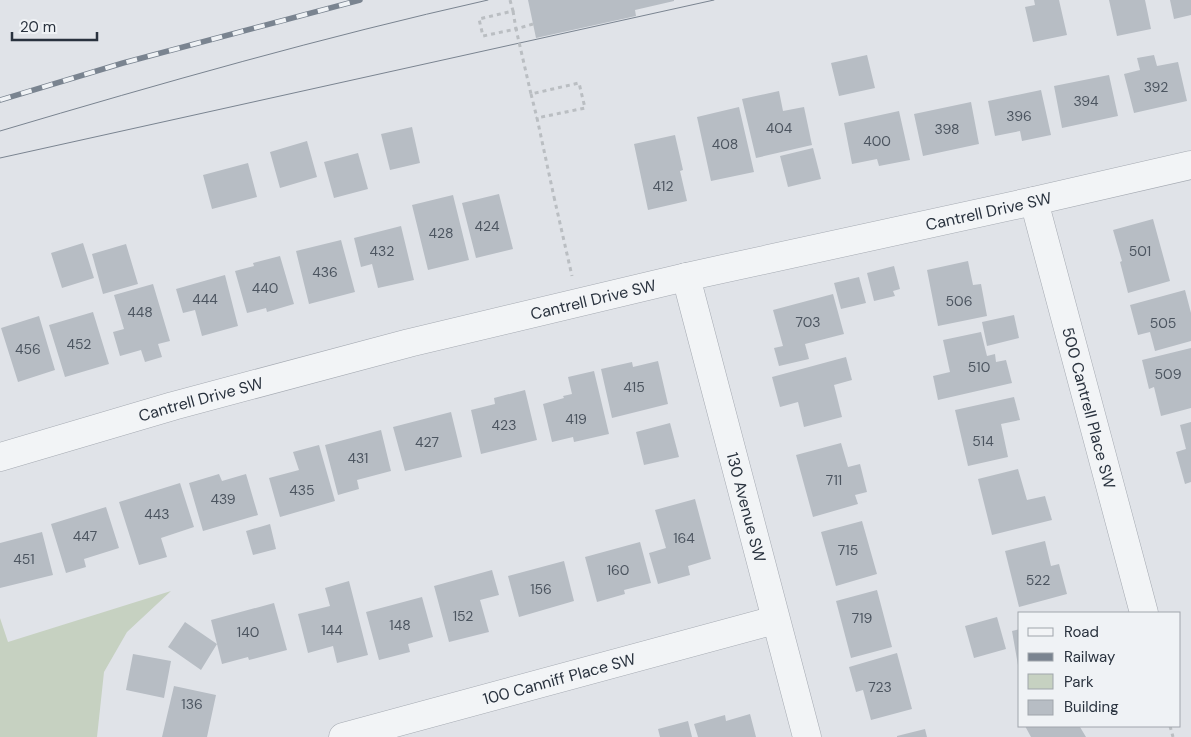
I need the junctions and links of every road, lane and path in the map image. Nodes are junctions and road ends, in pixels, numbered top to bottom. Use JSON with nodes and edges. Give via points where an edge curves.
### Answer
{"nodes":[{"id":1,"x":510,"y":0,"type":"edge"},
{"id":2,"x":513,"y":11,"type":"junction"},
{"id":3,"x":533,"y":24,"type":"dead end"},
{"id":4,"x":516,"y":29,"type":"junction"},
{"id":5,"x":531,"y":94,"type":"junction"},
{"id":6,"x":537,"y":118,"type":"junction"},
{"id":7,"x":1191,"y":165,"type":"edge"},
{"id":8,"x":1034,"y":201,"type":"junction"},
{"id":9,"x":686,"y":277,"type":"junction"},
{"id":10,"x":578,"y":303,"type":"junction"},
{"id":11,"x":0,"y":457,"type":"edge"},
{"id":12,"x":1144,"y":612,"type":"edge"},
{"id":13,"x":775,"y":620,"type":"junction"},
{"id":14,"x":343,"y":737,"type":"edge"},
{"id":15,"x":806,"y":737,"type":"edge"}],
"edges":[{"from":1,"to":2,"type":"path","bridge":true},
{"from":2,"to":4,"type":"path"},
{"from":2,"to":4,"type":"path","bridge":true,"via":[[478,19],[483,36]]},
{"from":3,"to":4,"type":"path"},
{"from":4,"to":5,"type":"path","bridge":true},
{"from":5,"to":6,"type":"path"},
{"from":5,"to":6,"type":"path","bridge":true,"via":[[579,83],[585,108]]},
{"from":6,"to":10,"type":"path","bridge":true},
{"from":7,"to":8,"type":"street","name":"Cantrell Drive SW"},
{"from":8,"to":9,"type":"street","name":"Cantrell Drive SW"},
{"from":8,"to":12,"type":"street","name":"500 Cantrell Place SW"},
{"from":9,"to":10,"type":"street","name":"Cantrell Drive SW"},
{"from":9,"to":13,"type":"street","name":"130 Avenue SW"},
{"from":10,"to":11,"type":"street","name":"Cantrell Drive SW","via":[[381,350]]},
{"from":13,"to":14,"type":"street","name":"100 Canniff Place SW"},
{"from":13,"to":15,"type":"street","name":"130 Avenue SW"}]}
